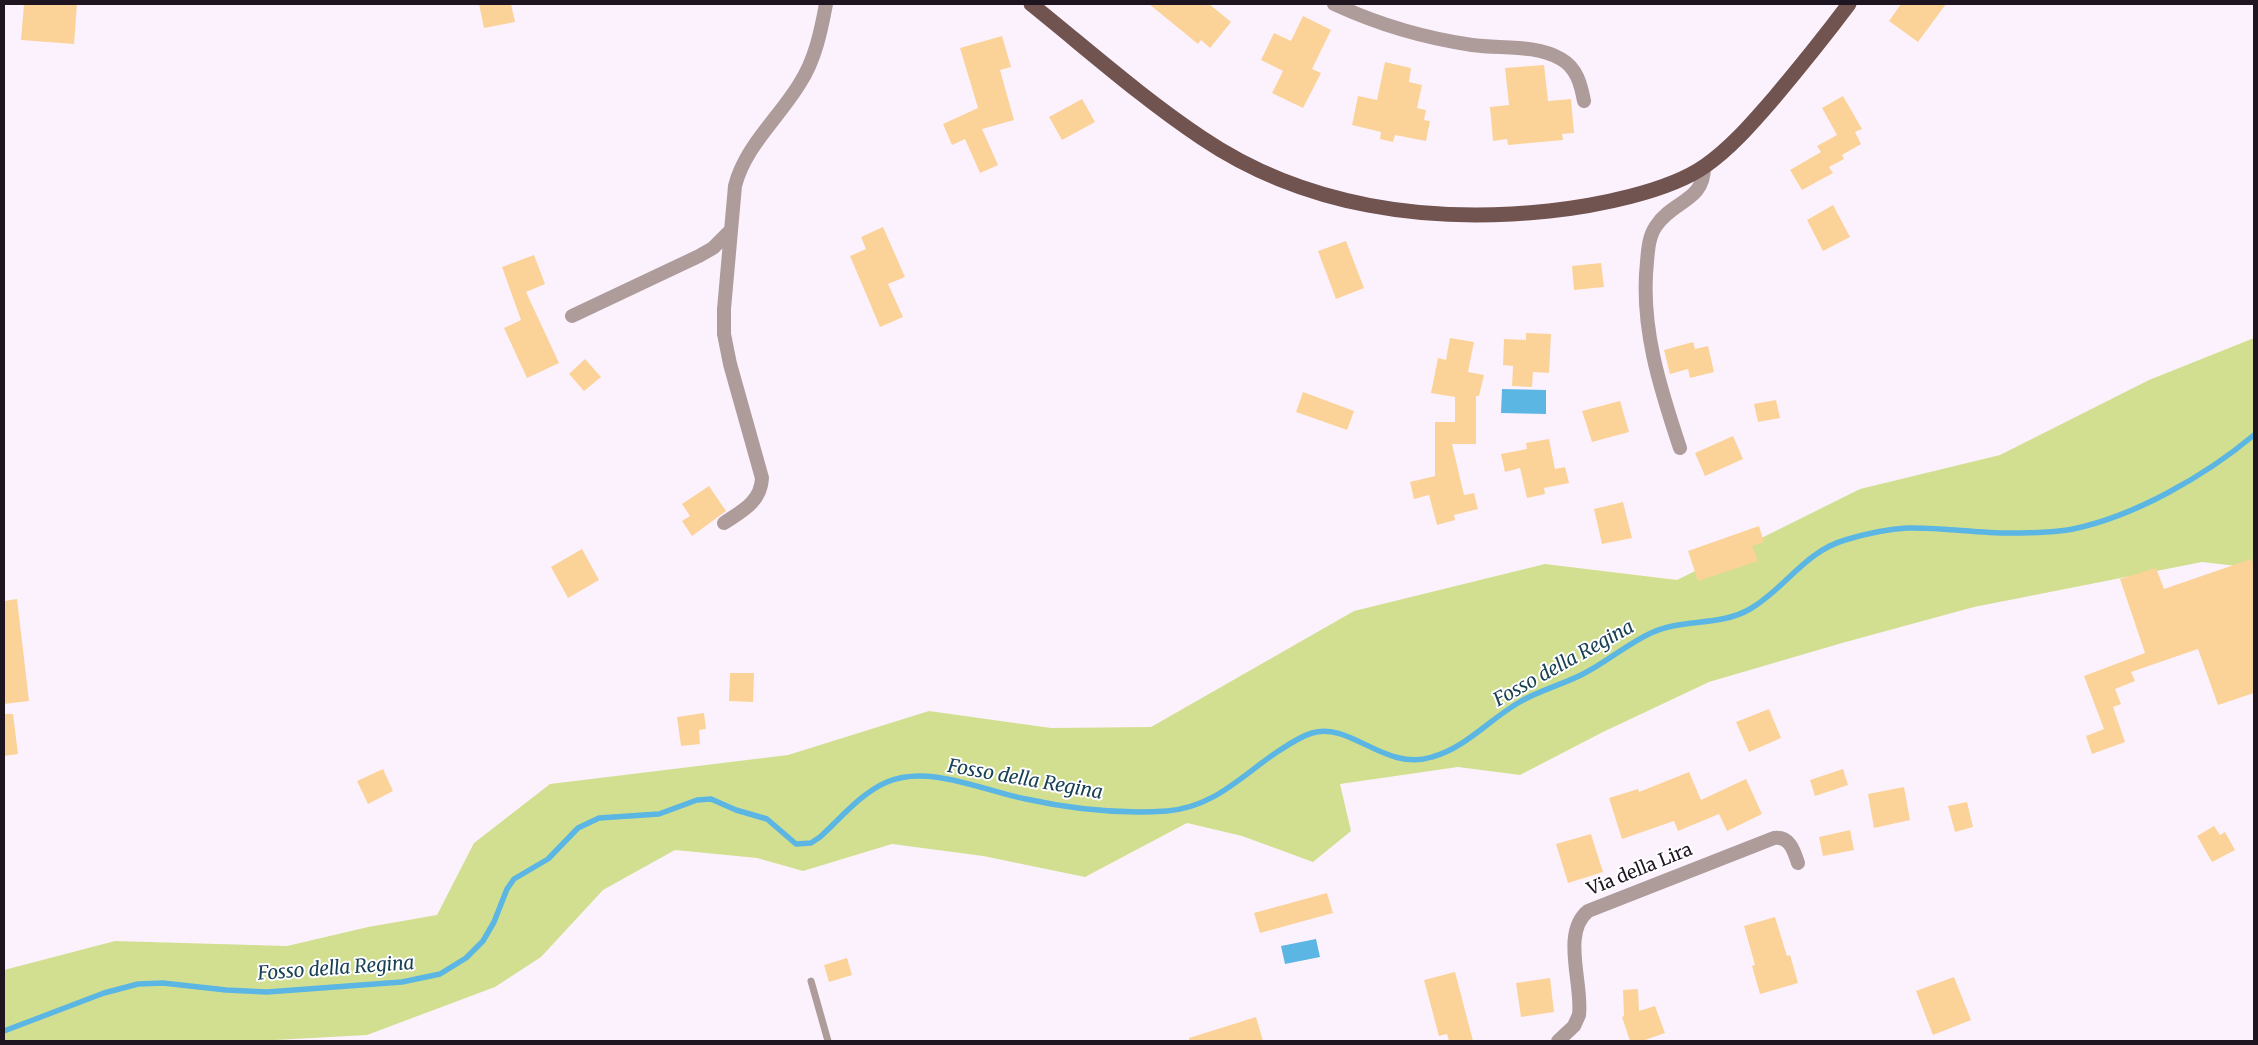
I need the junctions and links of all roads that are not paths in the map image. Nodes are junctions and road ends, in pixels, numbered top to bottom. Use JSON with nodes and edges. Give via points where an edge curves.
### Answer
{"nodes":[{"id":1,"x":826,"y":4,"type":"edge"},
{"id":2,"x":1031,"y":4,"type":"edge"},
{"id":3,"x":1335,"y":4,"type":"edge"},
{"id":4,"x":1849,"y":4,"type":"edge"},
{"id":5,"x":1584,"y":101,"type":"dead end"},
{"id":6,"x":1704,"y":167,"type":"junction"},
{"id":7,"x":730,"y":230,"type":"junction"},
{"id":8,"x":572,"y":316,"type":"dead end"},
{"id":9,"x":1680,"y":448,"type":"dead end"},
{"id":10,"x":724,"y":523,"type":"dead end"},
{"id":11,"x":1798,"y":863,"type":"dead end"},
{"id":12,"x":811,"y":980,"type":"dead end"},
{"id":13,"x":828,"y":1041,"type":"edge"},
{"id":14,"x":1558,"y":1041,"type":"edge"}],
"edges":[{"from":1,"to":7,"type":"street","via":[[816,48],[805,75],[751,150],[740,171]]},
{"from":2,"to":6,"type":"main road","via":[[1203,139],[1270,175],[1348,201],[1418,213],[1481,215],[1534,212],[1584,206],[1632,194],[1674,182]]},
{"from":3,"to":5,"type":"street","via":[[1429,37],[1529,50],[1555,57],[1574,71]]},
{"from":4,"to":6,"type":"main road","via":[[1757,118]]},
{"from":6,"to":9,"type":"street","via":[[1698,191],[1670,211],[1655,229],[1646,270],[1652,352]]},
{"from":7,"to":8,"type":"street","via":[[713,248],[699,256]]},
{"from":7,"to":10,"type":"street","via":[[724,334],[762,478],[761,490],[752,504]]},
{"from":11,"to":14,"type":"street","name":"Via della Lira","via":[[1787,841],[1774,838],[1588,910],[1578,921],[1575,932],[1579,1015],[1574,1026]]},
{"from":12,"to":13,"type":"lane"}]}
